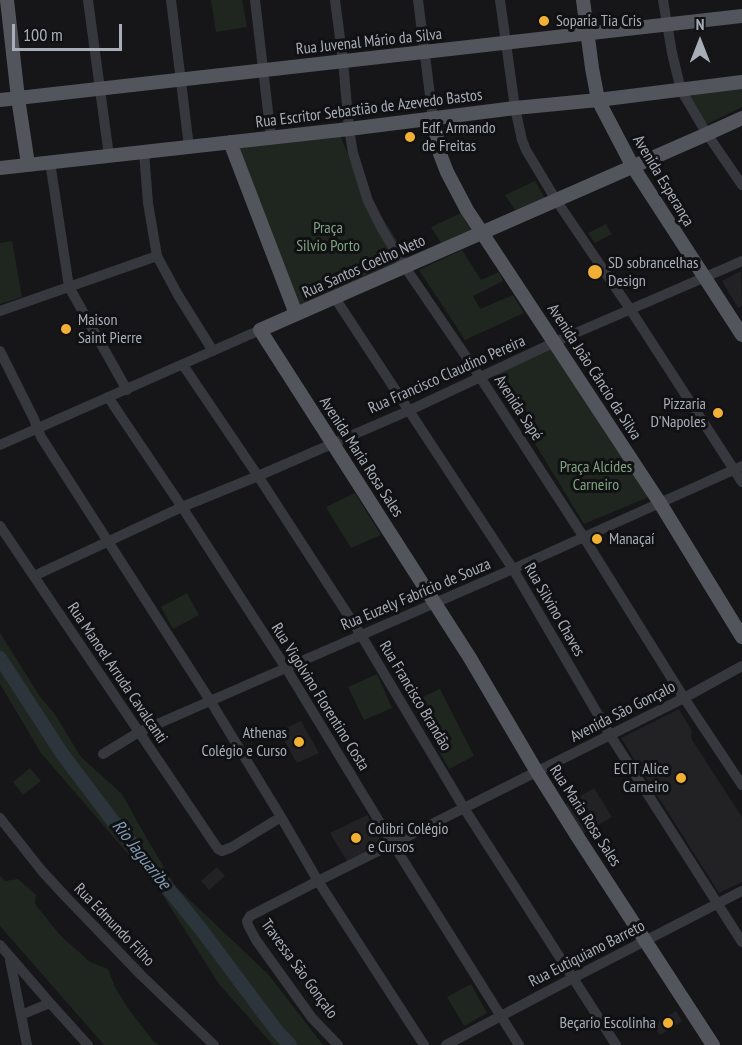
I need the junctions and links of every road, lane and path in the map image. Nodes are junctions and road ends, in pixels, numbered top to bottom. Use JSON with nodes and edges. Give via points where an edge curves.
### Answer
{"nodes":[{"id":1,"x":7,"y":0,"type":"edge"},
{"id":2,"x":88,"y":0,"type":"edge"},
{"id":3,"x":171,"y":0,"type":"edge"},
{"id":4,"x":255,"y":0,"type":"edge"},
{"id":5,"x":335,"y":0,"type":"edge"},
{"id":6,"x":418,"y":0,"type":"edge"},
{"id":7,"x":500,"y":0,"type":"edge"},
{"id":8,"x":583,"y":0,"type":"edge"},
{"id":9,"x":663,"y":0,"type":"edge"},
{"id":10,"x":742,"y":16,"type":"edge"},
{"id":11,"x":667,"y":23,"type":"junction"},
{"id":12,"x":5,"y":27,"type":"edge"},
{"id":13,"x":588,"y":33,"type":"junction"},
{"id":14,"x":506,"y":43,"type":"junction"},
{"id":15,"x":425,"y":52,"type":"junction"},
{"id":16,"x":343,"y":61,"type":"junction"},
{"id":17,"x":262,"y":70,"type":"junction"},
{"id":18,"x":182,"y":80,"type":"junction"},
{"id":19,"x":742,"y":82,"type":"edge"},
{"id":20,"x":100,"y":89,"type":"junction"},
{"id":21,"x":681,"y":90,"type":"junction"},
{"id":22,"x":18,"y":98,"type":"junction"},
{"id":23,"x":0,"y":100,"type":"edge"},
{"id":24,"x":598,"y":100,"type":"junction"},
{"id":25,"x":515,"y":108,"type":"junction"},
{"id":26,"x":433,"y":118,"type":"junction"},
{"id":27,"x":742,"y":118,"type":"edge"},
{"id":28,"x":349,"y":129,"type":"junction"},
{"id":29,"x":707,"y":134,"type":"junction"},
{"id":30,"x":271,"y":137,"type":"junction"},
{"id":31,"x":230,"y":142,"type":"junction"},
{"id":32,"x":189,"y":147,"type":"junction"},
{"id":33,"x":144,"y":152,"type":"junction"},
{"id":34,"x":109,"y":156,"type":"junction"},
{"id":35,"x":50,"y":162,"type":"junction"},
{"id":36,"x":28,"y":165,"type":"junction"},
{"id":37,"x":633,"y":167,"type":"junction"},
{"id":38,"x":0,"y":168,"type":"edge"},
{"id":39,"x":742,"y":185,"type":"edge"},
{"id":40,"x":556,"y":200,"type":"junction"},
{"id":41,"x":483,"y":233,"type":"junction"},
{"id":42,"x":157,"y":256,"type":"junction"},
{"id":43,"x":742,"y":261,"type":"edge"},
{"id":44,"x":405,"y":267,"type":"junction"},
{"id":45,"x":704,"y":277,"type":"junction"},
{"id":46,"x":69,"y":287,"type":"junction"},
{"id":47,"x":335,"y":298,"type":"junction"},
{"id":48,"x":630,"y":309,"type":"junction"},
{"id":49,"x":0,"y":311,"type":"edge"},
{"id":50,"x":296,"y":314,"type":"junction"},
{"id":51,"x":260,"y":330,"type":"junction"},
{"id":52,"x":742,"y":335,"type":"edge"},
{"id":53,"x":555,"y":342,"type":"junction"},
{"id":54,"x":0,"y":351,"type":"edge"},
{"id":55,"x":213,"y":351,"type":"junction"},
{"id":56,"x":183,"y":365,"type":"junction"},
{"id":57,"x":480,"y":377,"type":"junction"},
{"id":58,"x":127,"y":390,"type":"junction"},
{"id":59,"x":108,"y":397,"type":"junction"},
{"id":60,"x":408,"y":411,"type":"junction"},
{"id":61,"x":37,"y":428,"type":"junction"},
{"id":62,"x":333,"y":443,"type":"junction"},
{"id":63,"x":0,"y":445,"type":"edge"},
{"id":64,"x":738,"y":467,"type":"edge"},
{"id":65,"x":258,"y":476,"type":"junction"},
{"id":66,"x":742,"y":482,"type":"edge"},
{"id":67,"x":660,"y":503,"type":"junction"},
{"id":68,"x":182,"y":507,"type":"junction"},
{"id":69,"x":0,"y":526,"type":"edge"},
{"id":70,"x":583,"y":536,"type":"junction"},
{"id":71,"x":107,"y":542,"type":"junction"},
{"id":72,"x":513,"y":569,"type":"junction"},
{"id":73,"x":33,"y":576,"type":"junction"},
{"id":74,"x":434,"y":602,"type":"junction"},
{"id":75,"x":361,"y":635,"type":"junction"},
{"id":76,"x":742,"y":638,"type":"edge"},
{"id":77,"x":742,"y":666,"type":"edge"},
{"id":78,"x":286,"y":668,"type":"junction"},
{"id":79,"x":684,"y":698,"type":"junction"},
{"id":80,"x":211,"y":702,"type":"junction"},
{"id":81,"x":139,"y":732,"type":"junction"},
{"id":82,"x":610,"y":735,"type":"junction"},
{"id":83,"x":103,"y":754,"type":"dead end"},
{"id":84,"x":537,"y":772,"type":"junction"},
{"id":85,"x":742,"y":785,"type":"edge"},
{"id":86,"x":464,"y":808,"type":"junction"},
{"id":87,"x":281,"y":817,"type":"junction"},
{"id":88,"x":0,"y":818,"type":"edge"},
{"id":89,"x":393,"y":844,"type":"junction"},
{"id":90,"x":318,"y":881,"type":"junction"},
{"id":91,"x":742,"y":891,"type":"edge"},
{"id":92,"x":717,"y":904,"type":"junction"},
{"id":93,"x":259,"y":911,"type":"joint"},
{"id":94,"x":646,"y":940,"type":"junction"},
{"id":95,"x":742,"y":942,"type":"edge"},
{"id":96,"x":0,"y":946,"type":"edge"},
{"id":97,"x":9,"y":956,"type":"junction"},
{"id":98,"x":573,"y":978,"type":"junction"},
{"id":99,"x":50,"y":1003,"type":"junction"},
{"id":100,"x":21,"y":1015,"type":"junction"},
{"id":101,"x":500,"y":1016,"type":"junction"},
{"id":102,"x":27,"y":1045,"type":"edge"},
{"id":103,"x":88,"y":1045,"type":"edge"},
{"id":104,"x":214,"y":1045,"type":"edge"},
{"id":105,"x":338,"y":1045,"type":"edge"},
{"id":106,"x":424,"y":1045,"type":"edge"},
{"id":107,"x":446,"y":1045,"type":"edge"},
{"id":108,"x":519,"y":1045,"type":"edge"},
{"id":109,"x":616,"y":1045,"type":"edge"},
{"id":110,"x":713,"y":1045,"type":"edge"}],
"edges":[{"from":1,"to":12,"type":"main road"},
{"from":2,"to":20,"type":"street"},
{"from":3,"to":18,"type":"street"},
{"from":4,"to":17,"type":"street"},
{"from":5,"to":16,"type":"street","name":"Avenida Sapé"},
{"from":6,"to":15,"type":"street"},
{"from":7,"to":14,"type":"street"},
{"from":8,"to":13,"type":"main road","name":"Avenida Esperança"},
{"from":9,"to":11,"type":"street"},
{"from":10,"to":11,"type":"main road","name":"Rua Juvenal Mário da Silva"},
{"from":11,"to":13,"type":"main road","name":"Rua Juvenal Mário da Silva"},
{"from":11,"to":21,"type":"street"},
{"from":12,"to":22,"type":"main road"},
{"from":13,"to":14,"type":"main road","name":"Rua Juvenal Mário da Silva"},
{"from":13,"to":24,"type":"main road","name":"Avenida Esperança"},
{"from":14,"to":15,"type":"main road","name":"Rua Juvenal Mário da Silva"},
{"from":14,"to":25,"type":"street"},
{"from":15,"to":16,"type":"main road","name":"Rua Juvenal Mário da Silva"},
{"from":15,"to":26,"type":"street"},
{"from":16,"to":17,"type":"main road","name":"Rua Juvenal Mário da Silva"},
{"from":16,"to":28,"type":"street","name":"Avenida Sapé"},
{"from":17,"to":18,"type":"main road","name":"Rua Juvenal Mário da Silva"},
{"from":17,"to":30,"type":"street"},
{"from":18,"to":20,"type":"main road","name":"Rua Juvenal Mário da Silva"},
{"from":18,"to":32,"type":"street"},
{"from":19,"to":21,"type":"main road","name":"Rua Escritor Sebastião de Azevedo Bastos"},
{"from":20,"to":22,"type":"main road","name":"Rua Juvenal Mário da Silva"},
{"from":20,"to":34,"type":"street"},
{"from":21,"to":24,"type":"main road","name":"Rua Escritor Sebastião de Azevedo Bastos"},
{"from":21,"to":29,"type":"street"},
{"from":22,"to":23,"type":"main road","name":"Rua Juvenal Mário da Silva"},
{"from":22,"to":36,"type":"main road"},
{"from":24,"to":25,"type":"main road","name":"Rua Escritor Sebastião de Azevedo Bastos"},
{"from":24,"to":37,"type":"main road","name":"Avenida Esperança"},
{"from":25,"to":26,"type":"main road","name":"Rua Escritor Sebastião de Azevedo Bastos"},
{"from":25,"to":40,"type":"street","via":[[526,150]]},
{"from":26,"to":28,"type":"main road","name":"Rua Escritor Sebastião de Azevedo Bastos"},
{"from":26,"to":41,"type":"main road","name":"Avenida João Câncio da Silva","via":[[447,172]]},
{"from":27,"to":29,"type":"main road","name":"Rua Santos Coelho Neto"},
{"from":28,"to":30,"type":"main road","name":"Rua Escritor Sebastião de Azevedo Bastos"},
{"from":28,"to":44,"type":"street","name":"Avenida Sapé","via":[[368,201]]},
{"from":29,"to":37,"type":"main road","name":"Rua Santos Coelho Neto"},
{"from":29,"to":39,"type":"street"},
{"from":30,"to":31,"type":"main road","name":"Rua Escritor Sebastião de Azevedo Bastos"},
{"from":31,"to":32,"type":"main road","name":"Rua Escritor Sebastião de Azevedo Bastos"},
{"from":31,"to":50,"type":"main road"},
{"from":32,"to":33,"type":"main road","name":"Rua Escritor Sebastião de Azevedo Bastos"},
{"from":33,"to":34,"type":"main road","name":"Rua Escritor Sebastião de Azevedo Bastos"},
{"from":33,"to":42,"type":"street"},
{"from":34,"to":35,"type":"main road","name":"Rua Escritor Sebastião de Azevedo Bastos"},
{"from":35,"to":36,"type":"main road","name":"Rua Escritor Sebastião de Azevedo Bastos"},
{"from":35,"to":46,"type":"street"},
{"from":36,"to":38,"type":"main road","name":"Rua Escritor Sebastião de Azevedo Bastos"},
{"from":37,"to":40,"type":"main road","name":"Rua Santos Coelho Neto"},
{"from":37,"to":45,"type":"main road","name":"Avenida Esperança"},
{"from":40,"to":41,"type":"main road","name":"Rua Santos Coelho Neto"},
{"from":40,"to":48,"type":"street"},
{"from":41,"to":44,"type":"main road","name":"Rua Santos Coelho Neto"},
{"from":41,"to":53,"type":"main road","name":"Avenida João Câncio da Silva"},
{"from":42,"to":46,"type":"street"},
{"from":42,"to":55,"type":"street"},
{"from":43,"to":45,"type":"street","name":"Rua Francisco Claudino Pereira"},
{"from":44,"to":47,"type":"main road","name":"Rua Santos Coelho Neto"},
{"from":44,"to":57,"type":"street","name":"Avenida Sapé"},
{"from":45,"to":48,"type":"street","name":"Rua Francisco Claudino Pereira"},
{"from":45,"to":52,"type":"main road","name":"Avenida Esperança"},
{"from":46,"to":49,"type":"street"},
{"from":46,"to":58,"type":"street"},
{"from":47,"to":50,"type":"main road","name":"Rua Santos Coelho Neto"},
{"from":47,"to":60,"type":"street","name":"Rua Silvino Chaves"},
{"from":48,"to":53,"type":"street","name":"Rua Francisco Claudino Pereira"},
{"from":48,"to":64,"type":"street"},
{"from":50,"to":51,"type":"main road","name":"Rua Santos Coelho Neto"},
{"from":51,"to":55,"type":"street","name":"Rua Santos Coelho Neto"},
{"from":51,"to":62,"type":"main road","name":"Avenida Maria Rosa Sales"},
{"from":53,"to":57,"type":"street","name":"Rua Francisco Claudino Pereira"},
{"from":53,"to":67,"type":"main road","name":"Avenida João Câncio da Silva"},
{"from":54,"to":61,"type":"street"},
{"from":55,"to":56,"type":"street","name":"Rua Santos Coelho Neto"},
{"from":56,"to":58,"type":"street","name":"Rua Santos Coelho Neto"},
{"from":56,"to":65,"type":"street","name":"Rua Francisco Brandão"},
{"from":57,"to":60,"type":"street","name":"Rua Francisco Claudino Pereira"},
{"from":57,"to":70,"type":"street","name":"Avenida Sapé"},
{"from":58,"to":59,"type":"street","name":"Rua Santos Coelho Neto"},
{"from":59,"to":61,"type":"street","name":"Rua Santos Coelho Neto"},
{"from":59,"to":68,"type":"street","name":"Rua Vigolvino Florentino Costa"},
{"from":60,"to":62,"type":"street","name":"Rua Francisco Claudino Pereira"},
{"from":60,"to":72,"type":"street","name":"Rua Silvino Chaves"},
{"from":61,"to":63,"type":"street","name":"Rua Santos Coelho Neto"},
{"from":61,"to":71,"type":"street"},
{"from":62,"to":65,"type":"street","name":"Rua Francisco Claudino Pereira"},
{"from":62,"to":74,"type":"main road","name":"Avenida Maria Rosa Sales"},
{"from":64,"to":66,"type":"street"},
{"from":64,"to":67,"type":"street","name":"Rua Euzely Fabrício de Souza"},
{"from":65,"to":68,"type":"street","name":"Rua Francisco Claudino Pereira"},
{"from":65,"to":75,"type":"street","name":"Rua Francisco Brandão"},
{"from":67,"to":70,"type":"street","name":"Rua Euzely Fabrício de Souza"},
{"from":67,"to":76,"type":"main road","name":"Avenida João Câncio da Silva"},
{"from":68,"to":71,"type":"street","name":"Rua Francisco Claudino Pereira"},
{"from":68,"to":78,"type":"street","name":"Rua Vigolvino Florentino Costa"},
{"from":69,"to":73,"type":"street","name":"Rua Manoel Arruda Cavalcanti"},
{"from":70,"to":72,"type":"street","name":"Rua Euzely Fabrício de Souza"},
{"from":70,"to":79,"type":"street","name":"Avenida Sapé"},
{"from":71,"to":73,"type":"street","name":"Rua Francisco Claudino Pereira"},
{"from":71,"to":80,"type":"street"},
{"from":72,"to":74,"type":"street","name":"Rua Euzely Fabrício de Souza"},
{"from":72,"to":82,"type":"street","name":"Rua Silvino Chaves"},
{"from":73,"to":81,"type":"street","name":"Rua Manoel Arruda Cavalcanti"},
{"from":74,"to":75,"type":"street","name":"Rua Euzely Fabrício de Souza"},
{"from":74,"to":84,"type":"main road","name":"Rua Maria Rosa Sales"},
{"from":75,"to":78,"type":"street","name":"Rua Euzely Fabrício de Souza"},
{"from":75,"to":86,"type":"street","name":"Rua Francisco Brandão"},
{"from":77,"to":79,"type":"street","name":"Avenida São Gonçalo"},
{"from":78,"to":80,"type":"street","name":"Rua Euzely Fabrício de Souza"},
{"from":78,"to":89,"type":"street","name":"Rua Vigolvino Florentino Costa"},
{"from":79,"to":82,"type":"street","name":"Avenida São Gonçalo"},
{"from":79,"to":85,"type":"street","name":"Avenida Sapé"},
{"from":80,"to":81,"type":"street","name":"Rua Euzely Fabrício de Souza"},
{"from":80,"to":87,"type":"street"},
{"from":81,"to":83,"type":"street","name":"Rua Euzely Fabrício de Souza"},
{"from":81,"to":87,"type":"street","name":"Rua Manoel Arruda Cavalcanti","via":[[220,850]]},
{"from":82,"to":84,"type":"street","name":"Avenida São Gonçalo"},
{"from":82,"to":92,"type":"street","name":"Rua Silvino Chaves"},
{"from":84,"to":86,"type":"street","name":"Avenida São Gonçalo"},
{"from":84,"to":94,"type":"main road","name":"Rua Maria Rosa Sales"},
{"from":86,"to":89,"type":"street","name":"Avenida São Gonçalo"},
{"from":86,"to":98,"type":"street","name":"Rua Francisco Brandão"},
{"from":87,"to":90,"type":"street"},
{"from":88,"to":104,"type":"street","name":"Rua Edmundo Filho","via":[[57,888]]},
{"from":89,"to":90,"type":"street","name":"Avenida São Gonçalo"},
{"from":89,"to":101,"type":"street","name":"Rua Vigolvino Florentino Costa"},
{"from":90,"to":93,"type":"street","name":"Avenida São Gonçalo"},
{"from":90,"to":106,"type":"street"},
{"from":91,"to":92,"type":"street","name":"Rua Eutiquiano Barreto"},
{"from":92,"to":94,"type":"street","name":"Rua Eutiquiano Barreto"},
{"from":92,"to":95,"type":"street","name":"Rua Silvino Chaves"},
{"from":93,"to":105,"type":"street","name":"Travessa São Gonçalo","via":[[247,921],[253,934],[312,1018]]},
{"from":94,"to":98,"type":"street","name":"Rua Eutiquiano Barreto"},
{"from":94,"to":110,"type":"main road","name":"Rua Maria Rosa Sales"},
{"from":96,"to":97,"type":"street"},
{"from":97,"to":99,"type":"street"},
{"from":97,"to":100,"type":"street"},
{"from":98,"to":101,"type":"street","name":"Rua Eutiquiano Barreto"},
{"from":98,"to":109,"type":"street","name":"Rua Francisco Brandão"},
{"from":99,"to":100,"type":"street"},
{"from":99,"to":103,"type":"street"},
{"from":100,"to":102,"type":"street"},
{"from":101,"to":107,"type":"street","name":"Rua Eutiquiano Barreto"},
{"from":101,"to":108,"type":"street","name":"Rua Vigolvino Florentino Costa"}]}
